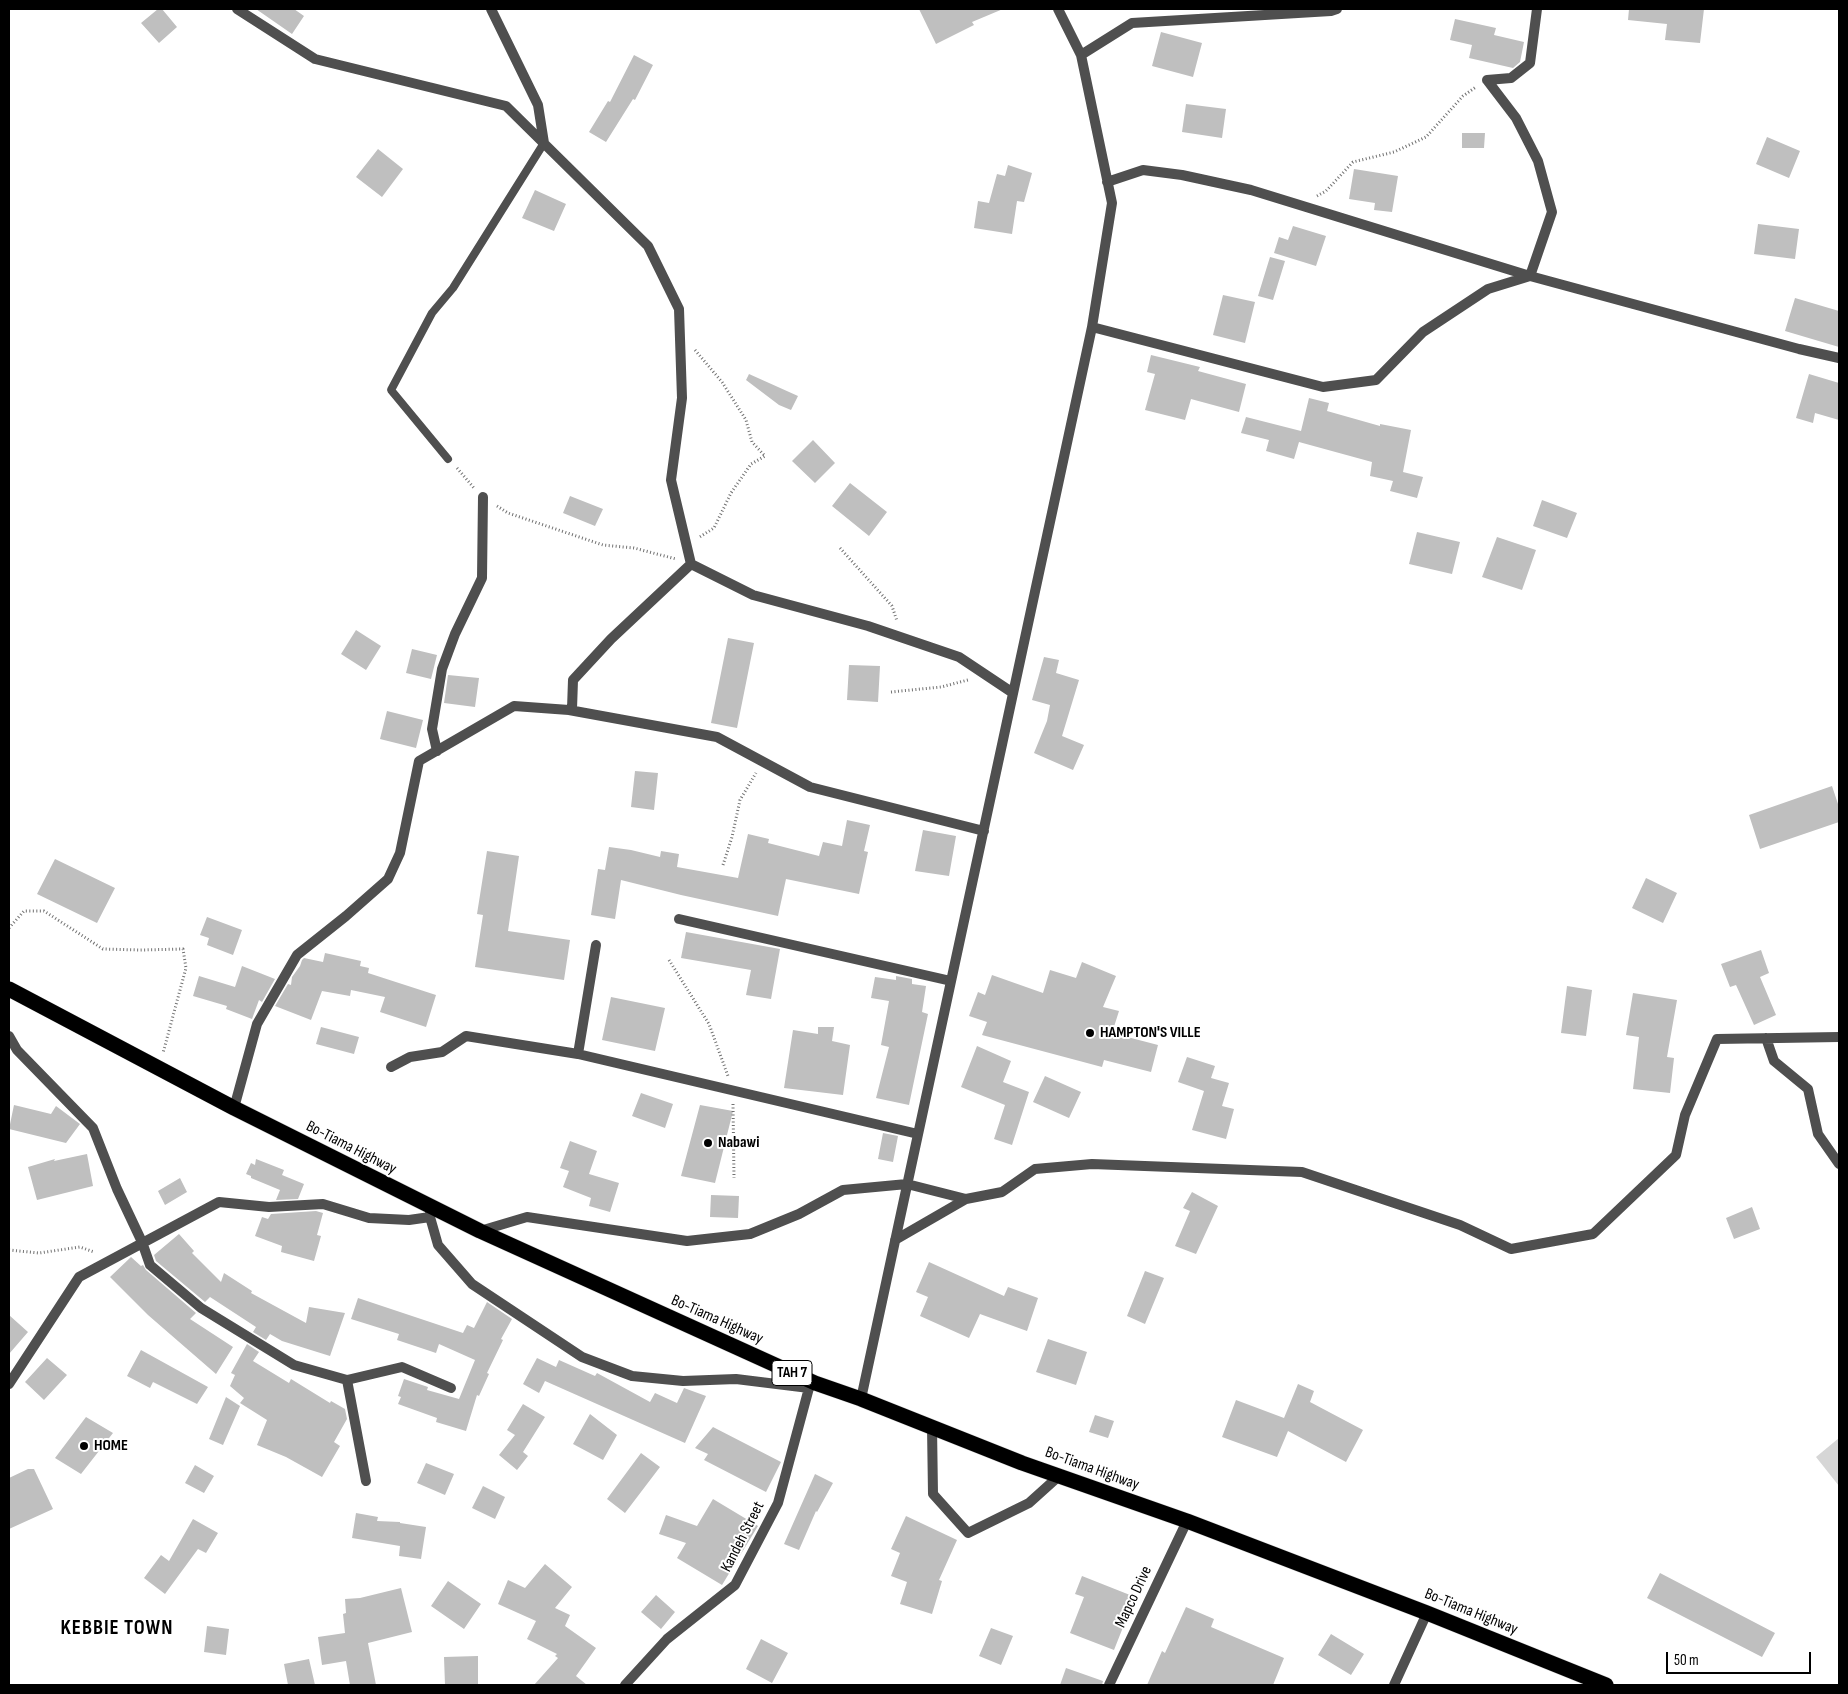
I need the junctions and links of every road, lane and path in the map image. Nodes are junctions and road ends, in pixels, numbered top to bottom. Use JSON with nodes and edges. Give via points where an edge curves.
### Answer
{"nodes":[{"id":1,"x":237,"y":9,"type":"edge"},
{"id":2,"x":491,"y":9,"type":"edge"},
{"id":3,"x":1058,"y":9,"type":"edge"},
{"id":4,"x":1337,"y":9,"type":"edge"},
{"id":5,"x":1537,"y":9,"type":"edge"},
{"id":6,"x":1081,"y":55,"type":"junction"},
{"id":7,"x":1487,"y":80,"type":"junction"},
{"id":8,"x":544,"y":144,"type":"junction"},
{"id":9,"x":1108,"y":182,"type":"junction"},
{"id":10,"x":1298,"y":205,"type":"junction"},
{"id":11,"x":1530,"y":276,"type":"junction"},
{"id":12,"x":1092,"y":327,"type":"junction"},
{"id":13,"x":680,"y":329,"type":"junction"},
{"id":14,"x":1839,"y":358,"type":"edge"},
{"id":15,"x":448,"y":459,"type":"joint"},
{"id":16,"x":483,"y":497,"type":"junction"},
{"id":17,"x":687,"y":545,"type":"junction"},
{"id":18,"x":840,"y":548,"type":"dead end"},
{"id":19,"x":691,"y":564,"type":"junction"},
{"id":20,"x":903,"y":638,"type":"junction"},
{"id":21,"x":985,"y":675,"type":"junction"},
{"id":22,"x":891,"y":692,"type":"dead end"},
{"id":23,"x":1013,"y":694,"type":"junction"},
{"id":24,"x":569,"y":710,"type":"junction"},
{"id":25,"x":437,"y":751,"type":"junction"},
{"id":26,"x":763,"y":761,"type":"junction"},
{"id":27,"x":984,"y":831,"type":"junction"},
{"id":28,"x":723,"y":865,"type":"dead end"},
{"id":29,"x":679,"y":919,"type":"dead end"},
{"id":30,"x":9,"y":928,"type":"edge"},
{"id":31,"x":596,"y":945,"type":"dead end"},
{"id":32,"x":669,"y":960,"type":"dead end"},
{"id":33,"x":951,"y":981,"type":"junction"},
{"id":34,"x":9,"y":989,"type":"edge"},
{"id":35,"x":9,"y":1036,"type":"edge"},
{"id":36,"x":1839,"y":1037,"type":"edge"},
{"id":37,"x":1766,"y":1038,"type":"junction"},
{"id":38,"x":578,"y":1054,"type":"junction"},
{"id":39,"x":392,"y":1067,"type":"dead end"},
{"id":40,"x":159,"y":1068,"type":"junction"},
{"id":41,"x":733,"y":1090,"type":"junction"},
{"id":42,"x":234,"y":1108,"type":"junction"},
{"id":43,"x":918,"y":1134,"type":"junction"},
{"id":44,"x":1839,"y":1164,"type":"edge"},
{"id":45,"x":734,"y":1178,"type":"dead end"},
{"id":46,"x":907,"y":1184,"type":"junction"},
{"id":47,"x":966,"y":1199,"type":"junction"},
{"id":48,"x":430,"y":1212,"type":"junction"},
{"id":49,"x":480,"y":1231,"type":"junction"},
{"id":50,"x":895,"y":1240,"type":"junction"},
{"id":51,"x":142,"y":1242,"type":"junction"},
{"id":52,"x":9,"y":1250,"type":"edge"},
{"id":53,"x":113,"y":1259,"type":"junction"},
{"id":54,"x":346,"y":1380,"type":"junction"},
{"id":55,"x":9,"y":1384,"type":"edge"},
{"id":56,"x":812,"y":1386,"type":"junction"},
{"id":57,"x":451,"y":1388,"type":"dead end"},
{"id":58,"x":861,"y":1399,"type":"junction"},
{"id":59,"x":932,"y":1427,"type":"junction"},
{"id":60,"x":1059,"y":1476,"type":"junction"},
{"id":61,"x":366,"y":1481,"type":"dead end"},
{"id":62,"x":1187,"y":1521,"type":"junction"},
{"id":63,"x":1427,"y":1613,"type":"junction"},
{"id":64,"x":625,"y":1685,"type":"edge"},
{"id":65,"x":1109,"y":1685,"type":"edge"},
{"id":66,"x":1394,"y":1685,"type":"edge"},
{"id":67,"x":1606,"y":1685,"type":"edge"}],
"edges":[{"from":1,"to":8,"type":"street","via":[[315,59],[506,106]]},
{"from":2,"to":8,"type":"street","via":[[538,104]]},
{"from":3,"to":6,"type":"street"},
{"from":4,"to":6,"type":"street","via":[[1132,23]]},
{"from":5,"to":7,"type":"street","via":[[1530,63],[1511,78]]},
{"from":6,"to":9,"type":"street"},
{"from":7,"to":10,"type":"path","via":[[1463,96],[1426,137],[1394,152],[1352,162],[1326,191]]},
{"from":7,"to":11,"type":"street","via":[[1516,118],[1538,161],[1552,212]]},
{"from":8,"to":13,"type":"street","via":[[648,246],[679,309]]},
{"from":8,"to":15,"type":"lane","via":[[453,288],[432,313],[390,390]]},
{"from":9,"to":10,"type":"street","via":[[1143,170],[1251,190]]},
{"from":9,"to":12,"type":"street","via":[[1112,202]]},
{"from":10,"to":11,"type":"street"},
{"from":11,"to":12,"type":"street","via":[[1488,289],[1423,332],[1376,380],[1323,387]]},
{"from":11,"to":14,"type":"street"},
{"from":12,"to":23,"type":"street"},
{"from":13,"to":17,"type":"street","via":[[682,398],[671,480]]},
{"from":13,"to":17,"type":"path","via":[[722,382],[746,420],[752,442],[766,456],[751,464],[731,493],[714,528]]},
{"from":15,"to":16,"type":"path"},
{"from":16,"to":19,"type":"path","via":[[508,513],[550,528],[603,545],[634,548]]},
{"from":16,"to":25,"type":"street","via":[[482,578],[454,634],[442,669],[432,729]]},
{"from":17,"to":19,"type":"street"},
{"from":18,"to":20,"type":"path","via":[[892,606]]},
{"from":19,"to":20,"type":"street","via":[[753,594]]},
{"from":19,"to":24,"type":"street","via":[[611,639],[573,680],[572,709]]},
{"from":20,"to":21,"type":"street","via":[[959,658]]},
{"from":21,"to":22,"type":"path","via":[[941,687]]},
{"from":21,"to":23,"type":"street"},
{"from":23,"to":27,"type":"street"},
{"from":24,"to":25,"type":"street","via":[[514,706]]},
{"from":24,"to":26,"type":"street","via":[[717,737]]},
{"from":25,"to":42,"type":"street","via":[[418,761],[400,853],[388,879],[297,954],[261,1016]]},
{"from":26,"to":27,"type":"street","via":[[810,787]]},
{"from":26,"to":28,"type":"path","via":[[740,800]]},
{"from":27,"to":33,"type":"street"},
{"from":29,"to":33,"type":"street"},
{"from":30,"to":40,"type":"path","via":[[24,912],[44,911],[103,948],[183,949],[186,968]]},
{"from":31,"to":38,"type":"street"},
{"from":32,"to":41,"type":"path","via":[[709,1024]]},
{"from":33,"to":43,"type":"street"},
{"from":34,"to":40,"type":"highway","name":"Bo-Tiama Highway","number":"TAH 7"},
{"from":35,"to":51,"type":"street","via":[[16,1050],[93,1128],[116,1188]]},
{"from":36,"to":37,"type":"street"},
{"from":37,"to":44,"type":"street","via":[[1774,1061],[1808,1089],[1818,1134]]},
{"from":37,"to":47,"type":"street","via":[[1717,1039],[1685,1115],[1676,1155],[1593,1234],[1511,1249],[1460,1225],[1302,1172],[1092,1164],[1035,1169],[1002,1192]]},
{"from":38,"to":39,"type":"street","via":[[466,1036],[442,1052],[410,1057]]},
{"from":38,"to":41,"type":"street"},
{"from":40,"to":42,"type":"highway","name":"Bo-Tiama Highway","number":"TAH 7"},
{"from":41,"to":43,"type":"street"},
{"from":41,"to":45,"type":"path"},
{"from":42,"to":48,"type":"highway","name":"Bo-Tiama Highway","number":"TAH 7"},
{"from":43,"to":46,"type":"street"},
{"from":46,"to":47,"type":"street"},
{"from":46,"to":49,"type":"street","via":[[843,1190],[799,1214],[750,1234],[688,1241],[526,1217]]},
{"from":46,"to":50,"type":"street"},
{"from":47,"to":50,"type":"street"},
{"from":48,"to":49,"type":"highway","name":"Bo-Tiama Highway","number":"TAH 7"},
{"from":48,"to":51,"type":"street","via":[[409,1220],[369,1218],[323,1204],[269,1207],[219,1202]]},
{"from":48,"to":56,"type":"street","via":[[438,1245],[472,1284],[582,1357],[632,1376],[683,1381],[736,1379]]},
{"from":49,"to":56,"type":"highway","name":"Bo-Tiama Highway","number":"TAH 7"},
{"from":50,"to":58,"type":"street"},
{"from":51,"to":53,"type":"street"},
{"from":51,"to":54,"type":"street","via":[[150,1265],[201,1308],[294,1365]]},
{"from":52,"to":53,"type":"path","via":[[39,1253],[80,1247]]},
{"from":53,"to":55,"type":"street","via":[[79,1277]]},
{"from":54,"to":57,"type":"street","via":[[402,1367]]},
{"from":54,"to":61,"type":"street"},
{"from":56,"to":58,"type":"highway","name":"Bo-Tiama Highway","number":"TAH 7"},
{"from":56,"to":64,"type":"street","name":"Kandeh Street","via":[[778,1503],[735,1586],[667,1639]]},
{"from":58,"to":59,"type":"highway","name":"Bo-Tiama Highway","number":"TAH 7"},
{"from":59,"to":60,"type":"highway","name":"Bo-Tiama Highway","number":"TAH 7"},
{"from":59,"to":60,"type":"street","via":[[934,1494],[968,1533],[1029,1503]]},
{"from":60,"to":62,"type":"highway","name":"Bo-Tiama Highway","number":"TAH 7"},
{"from":62,"to":63,"type":"highway","name":"Bo-Tiama Highway","number":"TAH 7"},
{"from":62,"to":65,"type":"street","name":"Mapco Drive"},
{"from":63,"to":66,"type":"street"},
{"from":63,"to":67,"type":"highway","name":"Bo-Tiama Highway","number":"TAH 7"}]}
